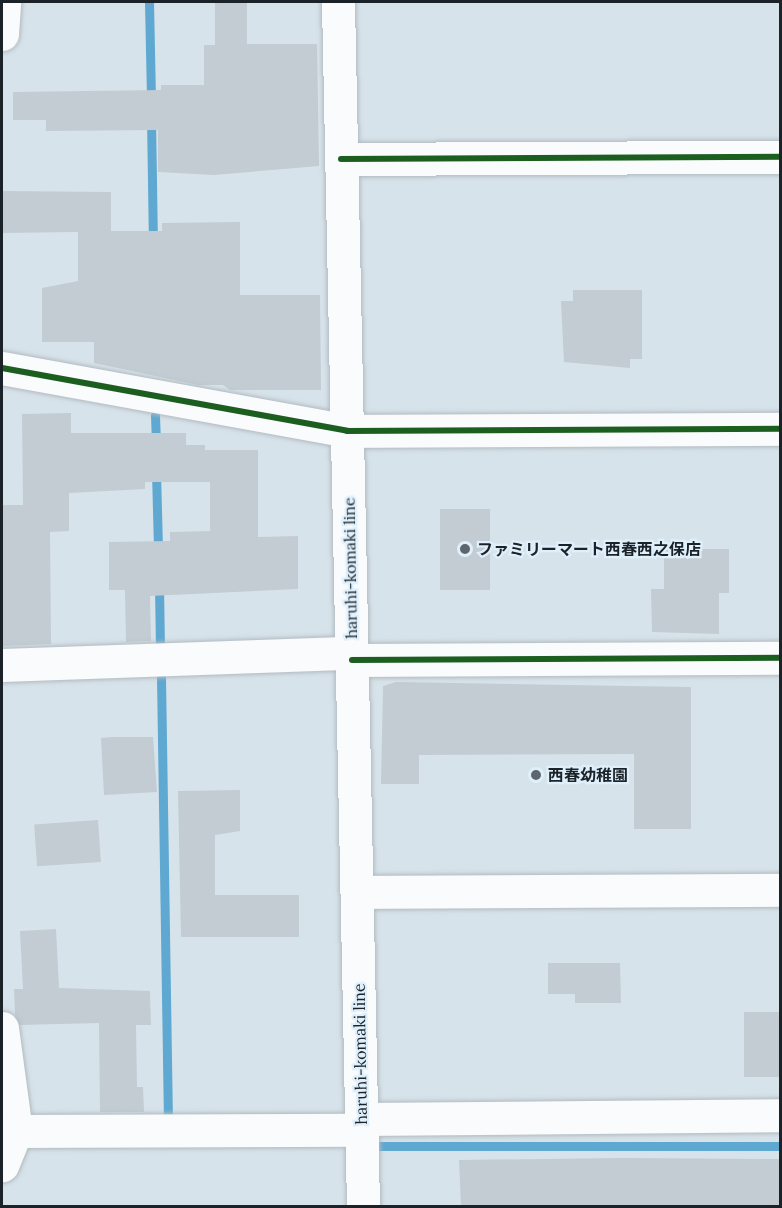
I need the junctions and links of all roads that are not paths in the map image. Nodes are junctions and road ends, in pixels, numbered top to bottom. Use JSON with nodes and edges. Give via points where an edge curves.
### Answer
{"nodes":[{"id":1,"x":4,"y":2,"type":"edge"},
{"id":2,"x":338,"y":2,"type":"edge"},
{"id":3,"x":2,"y":34,"type":"edge"},
{"id":4,"x":780,"y":157,"type":"edge"},
{"id":5,"x":341,"y":159,"type":"junction"},
{"id":6,"x":2,"y":368,"type":"edge"},
{"id":7,"x":780,"y":429,"type":"edge"},
{"id":8,"x":347,"y":431,"type":"junction"},
{"id":9,"x":352,"y":656,"type":"junction"},
{"id":10,"x":780,"y":658,"type":"edge"},
{"id":11,"x":2,"y":665,"type":"edge"},
{"id":12,"x":780,"y":890,"type":"edge"},
{"id":13,"x":357,"y":892,"type":"junction"},
{"id":14,"x":2,"y":1028,"type":"edge"},
{"id":15,"x":4,"y":1083,"type":"edge"},
{"id":16,"x":780,"y":1115,"type":"edge"},
{"id":17,"x":362,"y":1124,"type":"junction"},
{"id":18,"x":16,"y":1131,"type":"junction"},
{"id":19,"x":2,"y":1165,"type":"edge"},
{"id":20,"x":363,"y":1206,"type":"edge"}],
"edges":[{"from":1,"to":3,"type":"street"},
{"from":2,"to":5,"type":"street","name":"haruhi-komaki line"},
{"from":4,"to":5,"type":"street"},
{"from":5,"to":8,"type":"street","name":"haruhi-komaki line"},
{"from":6,"to":8,"type":"street"},
{"from":7,"to":8,"type":"street"},
{"from":8,"to":9,"type":"street","name":"haruhi-komaki line"},
{"from":9,"to":10,"type":"street"},
{"from":9,"to":11,"type":"street"},
{"from":9,"to":13,"type":"street","name":"haruhi-komaki line"},
{"from":12,"to":13,"type":"street"},
{"from":13,"to":17,"type":"street","name":"haruhi-komaki line"},
{"from":14,"to":15,"type":"street"},
{"from":15,"to":18,"type":"street"},
{"from":16,"to":17,"type":"street"},
{"from":17,"to":18,"type":"street"},
{"from":17,"to":20,"type":"street","name":"haruhi-komaki line"},
{"from":18,"to":19,"type":"street"}]}
